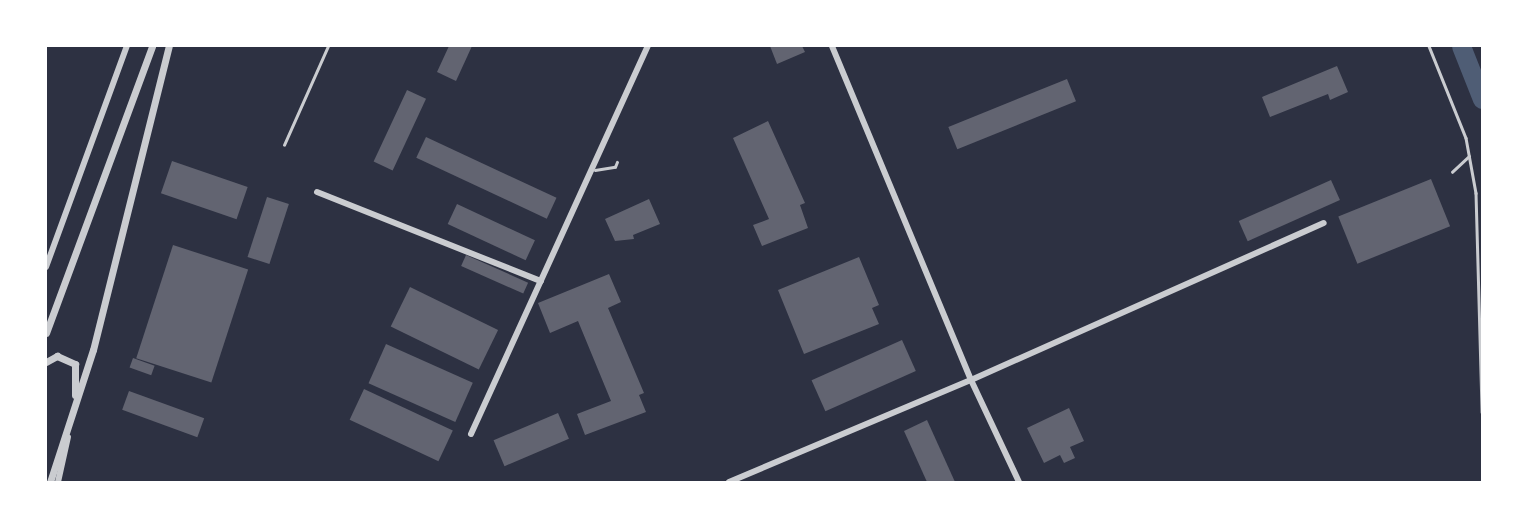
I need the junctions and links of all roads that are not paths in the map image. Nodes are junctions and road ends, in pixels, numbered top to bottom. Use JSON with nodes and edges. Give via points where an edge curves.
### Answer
{"nodes":[{"id":1,"x":127,"y":46,"type":"edge"},
{"id":2,"x":152,"y":46,"type":"edge"},
{"id":3,"x":169,"y":46,"type":"edge"},
{"id":4,"x":328,"y":46,"type":"edge"},
{"id":5,"x":648,"y":46,"type":"edge"},
{"id":6,"x":832,"y":46,"type":"edge"},
{"id":7,"x":1429,"y":46,"type":"edge"},
{"id":8,"x":284,"y":145,"type":"dead end"},
{"id":9,"x":1469,"y":156,"type":"junction"},
{"id":10,"x":617,"y":162,"type":"dead end"},
{"id":11,"x":591,"y":170,"type":"junction"},
{"id":12,"x":1452,"y":172,"type":"dead end"},
{"id":13,"x":317,"y":192,"type":"dead end"},
{"id":14,"x":1324,"y":223,"type":"dead end"},
{"id":15,"x":46,"y":267,"type":"edge"},
{"id":16,"x":541,"y":281,"type":"junction"},
{"id":17,"x":46,"y":333,"type":"edge"},
{"id":18,"x":46,"y":362,"type":"edge"},
{"id":19,"x":971,"y":380,"type":"junction"},
{"id":20,"x":1482,"y":412,"type":"edge"},
{"id":21,"x":72,"y":417,"type":"junction"},
{"id":22,"x":471,"y":434,"type":"dead end"},
{"id":23,"x":50,"y":482,"type":"edge"},
{"id":24,"x":58,"y":482,"type":"edge"},
{"id":25,"x":729,"y":482,"type":"edge"},
{"id":26,"x":1019,"y":482,"type":"edge"}],
"edges":[{"from":1,"to":15,"type":"street"},
{"from":2,"to":17,"type":"street"},
{"from":3,"to":21,"type":"street"},
{"from":4,"to":8,"type":"lane"},
{"from":5,"to":11,"type":"street"},
{"from":6,"to":19,"type":"street"},
{"from":7,"to":9,"type":"lane"},
{"from":9,"to":12,"type":"lane"},
{"from":9,"to":20,"type":"lane","via":[[1480,222]]},
{"from":10,"to":11,"type":"lane","via":[[615,167]]},
{"from":11,"to":16,"type":"street"},
{"from":13,"to":16,"type":"street"},
{"from":14,"to":19,"type":"street"},
{"from":16,"to":22,"type":"street"},
{"from":18,"to":21,"type":"street","via":[[57,356],[75,364]]},
{"from":19,"to":25,"type":"street"},
{"from":19,"to":26,"type":"street"},
{"from":21,"to":23,"type":"street"},
{"from":21,"to":24,"type":"street"}]}
